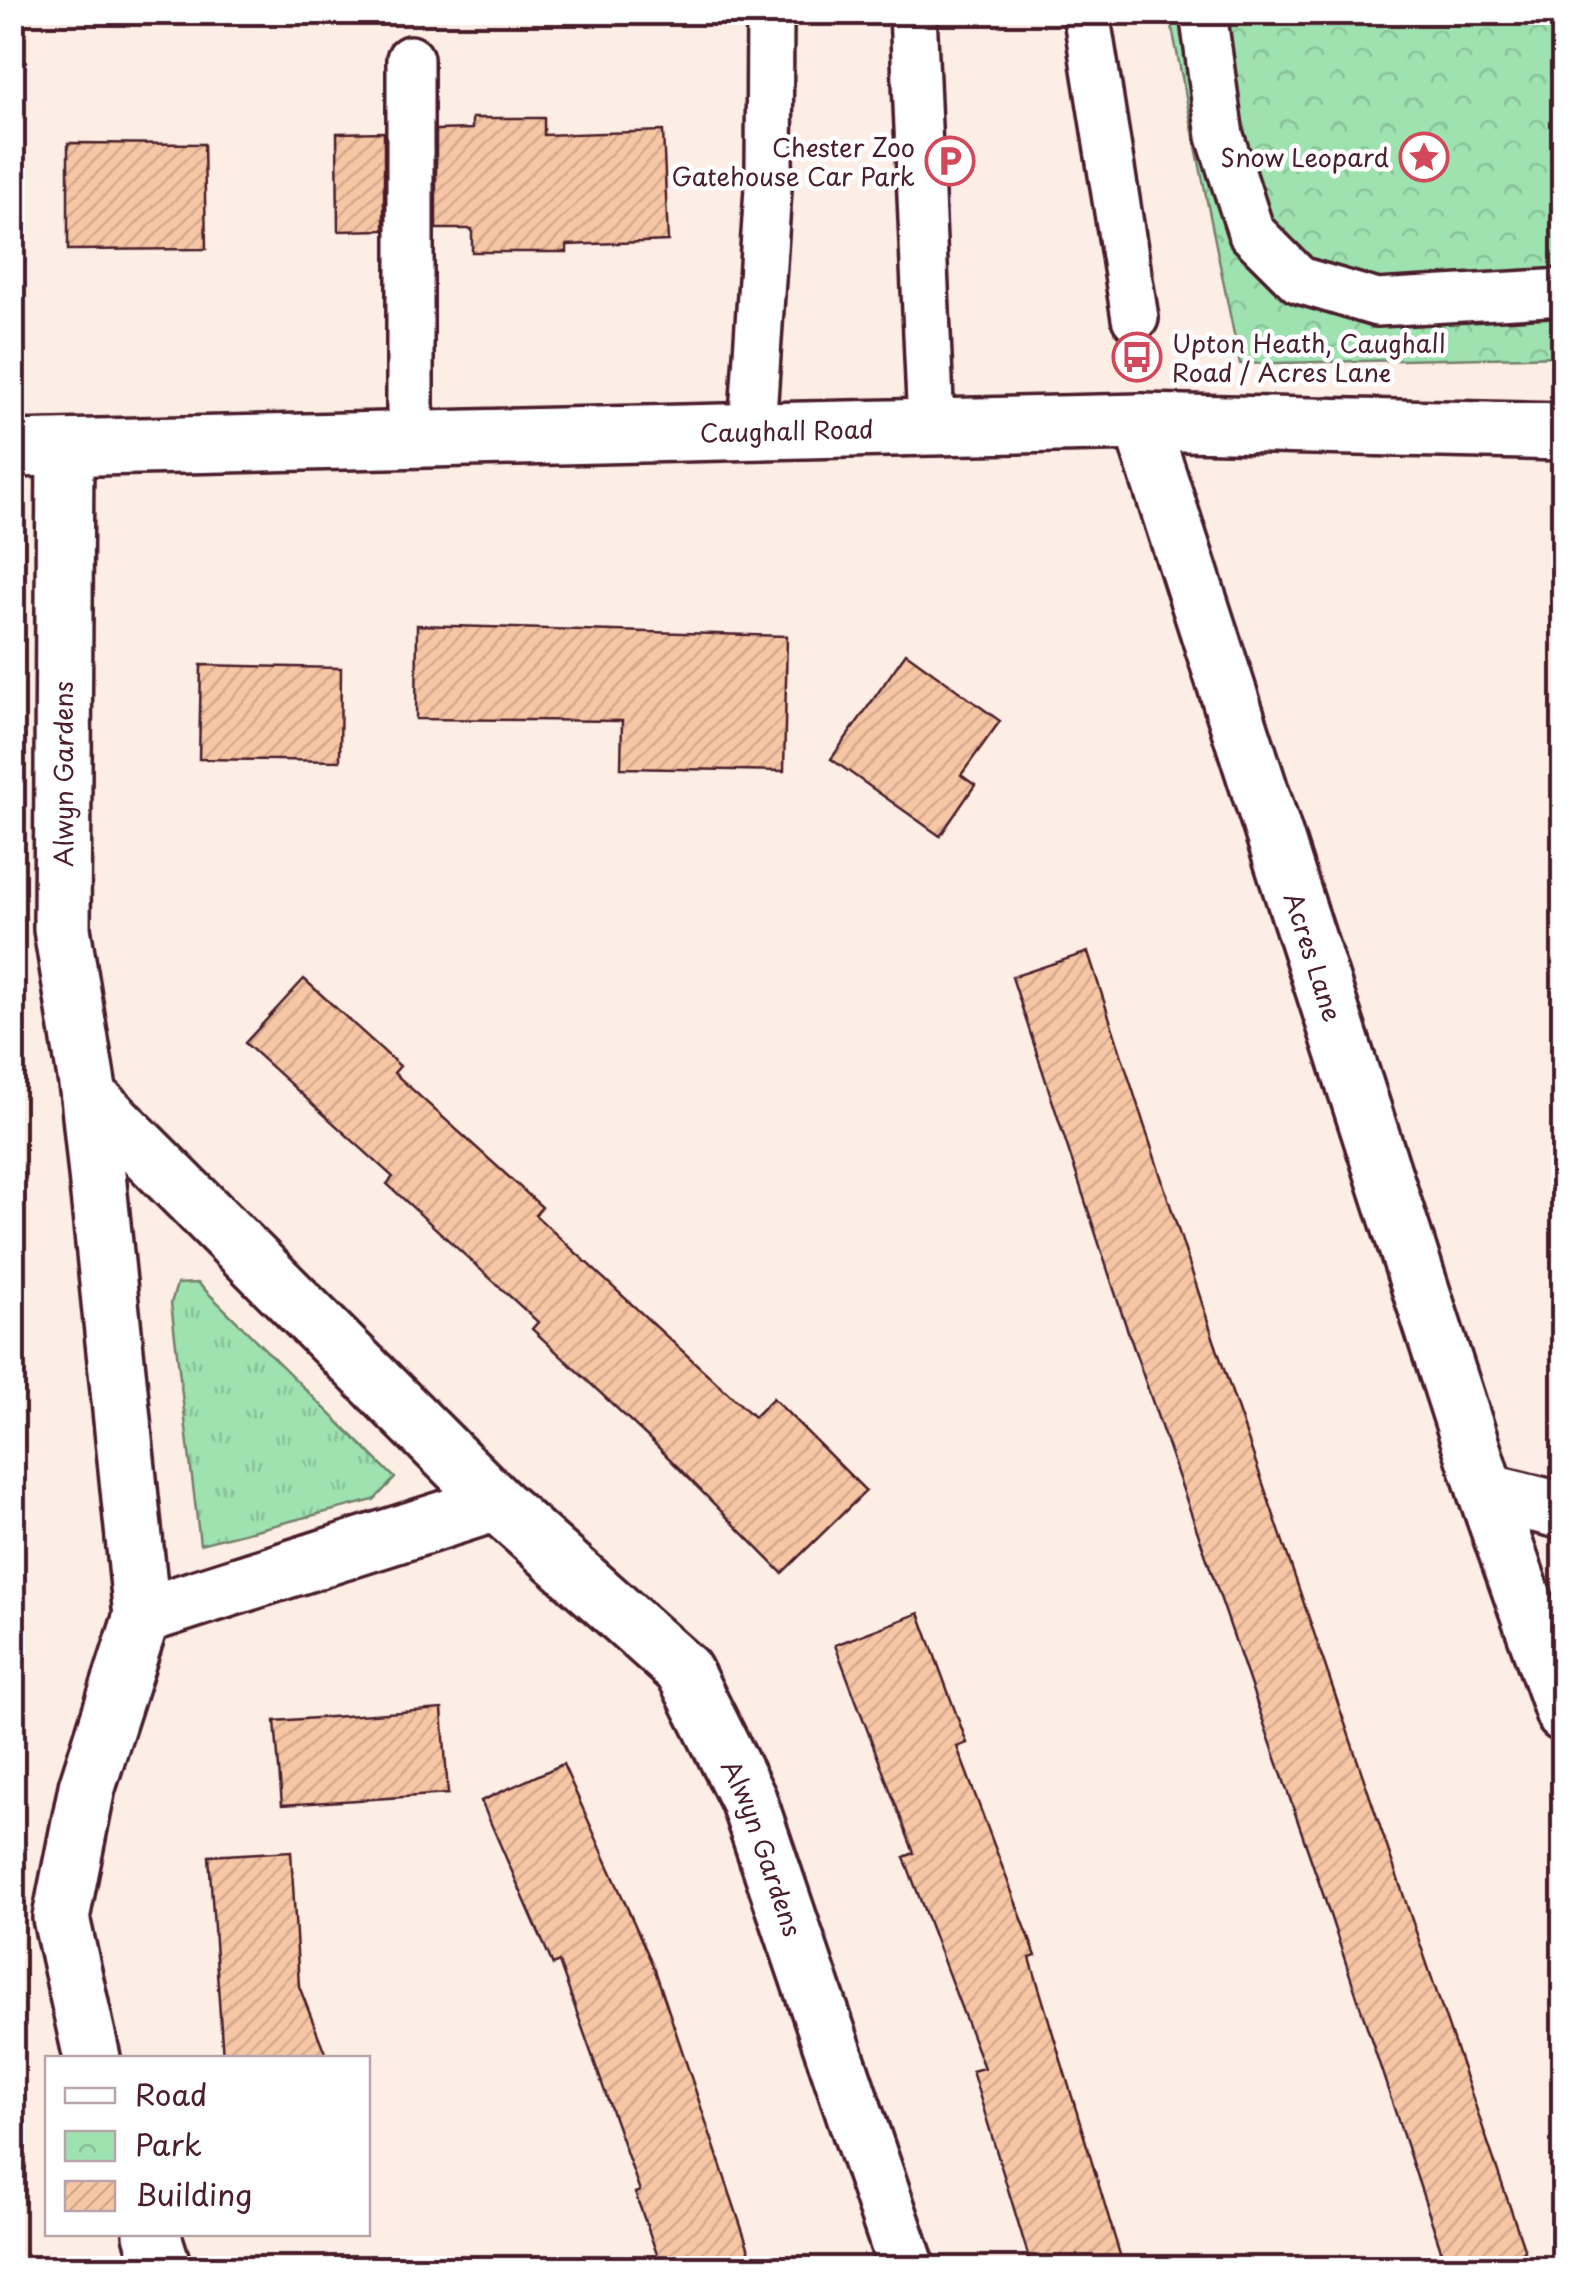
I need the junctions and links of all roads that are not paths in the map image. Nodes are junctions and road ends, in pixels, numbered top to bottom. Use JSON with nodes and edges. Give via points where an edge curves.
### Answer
{"nodes":[{"id":1,"x":770,"y":12,"type":"edge"},
{"id":2,"x":913,"y":12,"type":"edge"},
{"id":3,"x":1086,"y":12,"type":"edge"},
{"id":4,"x":1203,"y":12,"type":"edge"},
{"id":5,"x":410,"y":58,"type":"dead end"},
{"id":6,"x":1564,"y":292,"type":"edge"},
{"id":7,"x":1135,"y":318,"type":"dead end"},
{"id":8,"x":1141,"y":422,"type":"junction"},
{"id":9,"x":931,"y":426,"type":"junction"},
{"id":10,"x":752,"y":430,"type":"junction"},
{"id":11,"x":1564,"y":432,"type":"edge"},
{"id":12,"x":410,"y":440,"type":"junction"},
{"id":13,"x":39,"y":450,"type":"edge"},
{"id":14,"x":89,"y":1096,"type":"junction"},
{"id":15,"x":1486,"y":1492,"type":"junction"},
{"id":16,"x":496,"y":1503,"type":"junction"},
{"id":17,"x":1564,"y":1511,"type":"edge"},
{"id":18,"x":142,"y":1616,"type":"junction"},
{"id":19,"x":1564,"y":1714,"type":"edge"},
{"id":20,"x":92,"y":2056,"type":"edge"},
{"id":21,"x":153,"y":2236,"type":"edge"},
{"id":22,"x":164,"y":2268,"type":"edge"},
{"id":23,"x":907,"y":2268,"type":"edge"}],
"edges":[{"from":1,"to":10,"type":"lane","via":[[769,174]]},
{"from":2,"to":9,"type":"lane"},
{"from":3,"to":7,"type":"lane"},
{"from":4,"to":6,"type":"lane","via":[[1220,136],[1251,232],[1299,280],[1377,303]]},
{"from":5,"to":12,"type":"lane"},
{"from":8,"to":9,"type":"street","name":"Caughall Road"},
{"from":8,"to":11,"type":"street","name":"Caughall Road"},
{"from":8,"to":15,"type":"street","name":"Acres Lane"},
{"from":9,"to":10,"type":"street","name":"Caughall Road"},
{"from":10,"to":12,"type":"street","name":"Caughall Road"},
{"from":12,"to":13,"type":"street","name":"Caughall Road"},
{"from":13,"to":14,"type":"street","name":"Alwyn Gardens","via":[[62,929]]},
{"from":14,"to":16,"type":"street","name":"Alwyn Gardens"},
{"from":14,"to":18,"type":"street","name":"Alwyn Gardens"},
{"from":15,"to":17,"type":"street"},
{"from":15,"to":19,"type":"street","name":"Acres Lane"},
{"from":16,"to":18,"type":"street"},
{"from":16,"to":23,"type":"street","name":"Alwyn Gardens","via":[[684,1672],[748,1799]]},
{"from":18,"to":20,"type":"street","name":"Alwyn Gardens","via":[[87,1787],[61,1918]]},
{"from":21,"to":22,"type":"street"}]}
